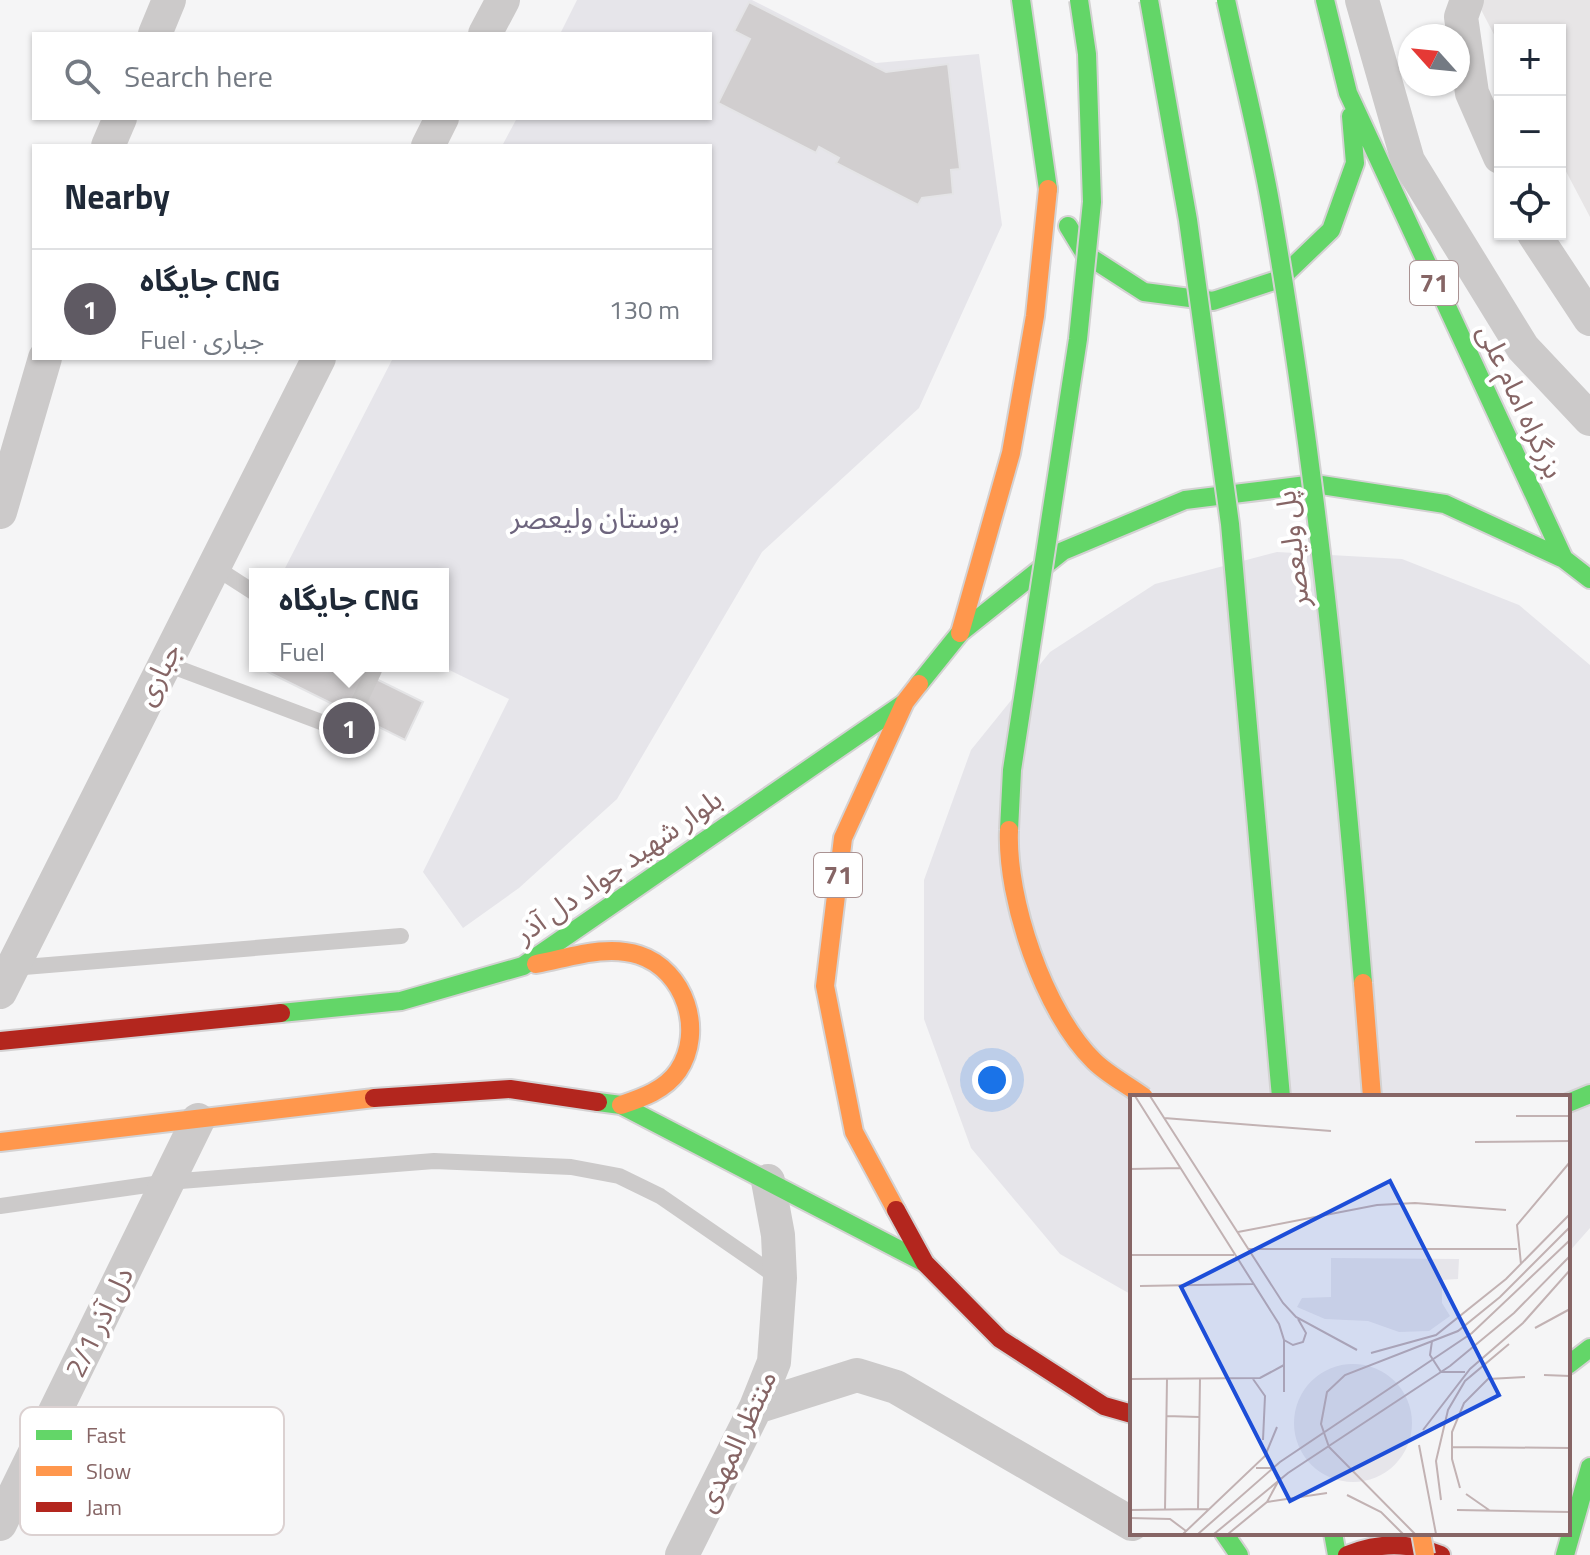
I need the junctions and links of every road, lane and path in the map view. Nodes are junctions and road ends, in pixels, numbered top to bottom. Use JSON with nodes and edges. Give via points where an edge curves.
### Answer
{"nodes":[{"id":1,"x":169,"y":0,"type":"edge"},
{"id":2,"x":503,"y":0,"type":"edge"},
{"id":3,"x":1021,"y":0,"type":"edge"},
{"id":4,"x":1079,"y":0,"type":"edge"},
{"id":5,"x":1149,"y":0,"type":"edge"},
{"id":6,"x":1226,"y":0,"type":"edge"},
{"id":7,"x":1325,"y":0,"type":"edge"},
{"id":8,"x":1362,"y":0,"type":"edge"},
{"id":9,"x":1467,"y":0,"type":"edge"},
{"id":10,"x":156,"y":32,"type":"edge"},
{"id":11,"x":486,"y":32,"type":"edge"},
{"id":12,"x":1348,"y":93,"type":"junction"},
{"id":13,"x":119,"y":120,"type":"edge"},
{"id":14,"x":441,"y":120,"type":"edge"},
{"id":15,"x":1494,"y":143,"type":"edge"},
{"id":16,"x":109,"y":144,"type":"edge"},
{"id":17,"x":429,"y":144,"type":"edge"},
{"id":18,"x":1049,"y":193,"type":"junction"},
{"id":19,"x":1538,"y":240,"type":"edge"},
{"id":20,"x":1590,"y":319,"type":"edge"},
{"id":21,"x":44,"y":360,"type":"edge"},
{"id":22,"x":318,"y":360,"type":"edge"},
{"id":23,"x":1590,"y":419,"type":"edge"},
{"id":24,"x":0,"y":512,"type":"edge"},
{"id":25,"x":1564,"y":559,"type":"junction"},
{"id":26,"x":212,"y":566,"type":"junction"},
{"id":27,"x":1590,"y":579,"type":"edge"},
{"id":28,"x":249,"y":589,"type":"edge"},
{"id":29,"x":960,"y":633,"type":"junction"},
{"id":30,"x":164,"y":663,"type":"junction"},
{"id":31,"x":373,"y":672,"type":"edge"},
{"id":32,"x":905,"y":702,"type":"junction"},
{"id":33,"x":401,"y":936,"type":"dead end"},
{"id":34,"x":523,"y":966,"type":"junction"},
{"id":35,"x":4,"y":976,"type":"edge"},
{"id":36,"x":0,"y":1041,"type":"edge"},
{"id":37,"x":1590,"y":1094,"type":"edge"},
{"id":38,"x":1141,"y":1095,"type":"edge"},
{"id":39,"x":1281,"y":1095,"type":"edge"},
{"id":40,"x":1372,"y":1095,"type":"edge"},
{"id":41,"x":1570,"y":1102,"type":"edge"},
{"id":42,"x":621,"y":1105,"type":"junction"},
{"id":43,"x":198,"y":1120,"type":"junction"},
{"id":44,"x":0,"y":1142,"type":"edge"},
{"id":45,"x":768,"y":1181,"type":"junction"},
{"id":46,"x":168,"y":1182,"type":"junction"},
{"id":47,"x":0,"y":1206,"type":"edge"},
{"id":48,"x":925,"y":1263,"type":"junction"},
{"id":49,"x":780,"y":1278,"type":"junction"},
{"id":50,"x":1590,"y":1348,"type":"edge"},
{"id":51,"x":1570,"y":1363,"type":"edge"},
{"id":52,"x":1104,"y":1406,"type":"junction"},
{"id":53,"x":57,"y":1407,"type":"edge"},
{"id":54,"x":756,"y":1407,"type":"junction"},
{"id":55,"x":1130,"y":1413,"type":"edge"},
{"id":56,"x":1130,"y":1430,"type":"edge"},
{"id":57,"x":1590,"y":1467,"type":"edge"},
{"id":58,"x":20,"y":1483,"type":"edge"},
{"id":59,"x":1130,"y":1523,"type":"edge"},
{"id":60,"x":0,"y":1524,"type":"edge"},
{"id":61,"x":1225,"y":1535,"type":"edge"},
{"id":62,"x":1333,"y":1535,"type":"edge"},
{"id":63,"x":1421,"y":1535,"type":"edge"},
{"id":64,"x":682,"y":1555,"type":"edge"},
{"id":65,"x":1239,"y":1555,"type":"edge"},
{"id":66,"x":1337,"y":1555,"type":"edge"},
{"id":67,"x":1347,"y":1555,"type":"edge"},
{"id":68,"x":1425,"y":1555,"type":"edge"},
{"id":69,"x":1441,"y":1555,"type":"edge"},
{"id":70,"x":1565,"y":1555,"type":"edge"}],
"edges":[{"from":1,"to":10,"type":"street"},
{"from":2,"to":11,"type":"street"},
{"from":3,"to":18,"type":"main road","number":"71"},
{"from":4,"to":38,"type":"main road","bridge":true,"via":[[1087,54],[1092,202],[1078,339],[1012,770],[1008,850],[1020,924],[1056,1010],[1094,1061]]},
{"from":5,"to":39,"type":"main road","name":"پل ولیعصر","bridge":true,"via":[[1188,220],[1230,524]]},
{"from":6,"to":40,"type":"main road","name":"پل ولیعصر","bridge":true,"via":[[1271,206],[1318,514]]},
{"from":7,"to":12,"type":"main road","name":"بزرگراه امام علی","number":"71"},
{"from":8,"to":23,"type":"street","via":[[1408,161],[1523,348]]},
{"from":9,"to":15,"type":"street","via":[[1461,17],[1472,93]]},
{"from":12,"to":18,"type":"main road","via":[[1355,163],[1331,230],[1280,279],[1213,301],[1144,292],[1085,254]]},
{"from":12,"to":25,"type":"main road","name":"بزرگراه امام علی","number":"71"},
{"from":13,"to":16,"type":"street"},
{"from":14,"to":17,"type":"street"},
{"from":18,"to":29,"type":"main road","number":"71","via":[[1011,453]]},
{"from":19,"to":20,"type":"street"},
{"from":21,"to":24,"type":"street"},
{"from":22,"to":26,"type":"street","name":"جباری"},
{"from":25,"to":27,"type":"main road","number":"71"},
{"from":25,"to":29,"type":"main road","number":"71","via":[[1445,504],[1315,484],[1185,500],[1063,551]]},
{"from":26,"to":28,"type":"lane"},
{"from":26,"to":30,"type":"street","name":"جباری"},
{"from":29,"to":32,"type":"main road","number":"71"},
{"from":30,"to":31,"type":"lane","via":[[345,731]]},
{"from":30,"to":35,"type":"street","name":"جباری"},
{"from":32,"to":34,"type":"main road","name":"بلوار شهید جواد دل آذر"},
{"from":32,"to":48,"type":"main road","number":"71","via":[[843,838],[825,986],[854,1132]]},
{"from":33,"to":35,"type":"lane"},
{"from":34,"to":36,"type":"main road","name":"بلوار شهید جواد دل آذر","via":[[401,1001]]},
{"from":34,"to":42,"type":"main road","via":[[608,951],[642,955],[670,974],[688,1004],[691,1038],[679,1070],[654,1094]]},
{"from":37,"to":41,"type":"main road"},
{"from":42,"to":43,"type":"main road","via":[[510,1089],[412,1094]]},
{"from":42,"to":45,"type":"main road"},
{"from":43,"to":44,"type":"main road"},
{"from":43,"to":46,"type":"street","name":"دل آذر 2/1"},
{"from":45,"to":48,"type":"main road"},
{"from":45,"to":49,"type":"street","name":"منتظر المهدی"},
{"from":46,"to":47,"type":"lane"},
{"from":46,"to":49,"type":"lane","via":[[434,1161],[571,1167],[619,1176],[660,1196]]},
{"from":46,"to":53,"type":"street","name":"دل آذر 2/1"},
{"from":48,"to":52,"type":"main road","number":"71","via":[[1006,1345]]},
{"from":49,"to":54,"type":"street","name":"منتظر المهدی","via":[[774,1362]]},
{"from":50,"to":51,"type":"main road"},
{"from":52,"to":55,"type":"main road","number":"71"},
{"from":52,"to":56,"type":"main road"},
{"from":54,"to":59,"type":"street","via":[[857,1375],[896,1387]]},
{"from":54,"to":64,"type":"street","name":"منتظر المهدی"},
{"from":57,"to":70,"type":"main road"},
{"from":58,"to":60,"type":"street","name":"دل آذر 2/1"},
{"from":61,"to":65,"type":"main road"},
{"from":62,"to":66,"type":"main road"},
{"from":63,"to":68,"type":"main road","bridge":true},
{"from":67,"to":69,"type":"main road","via":[[1394,1543]]}]}
